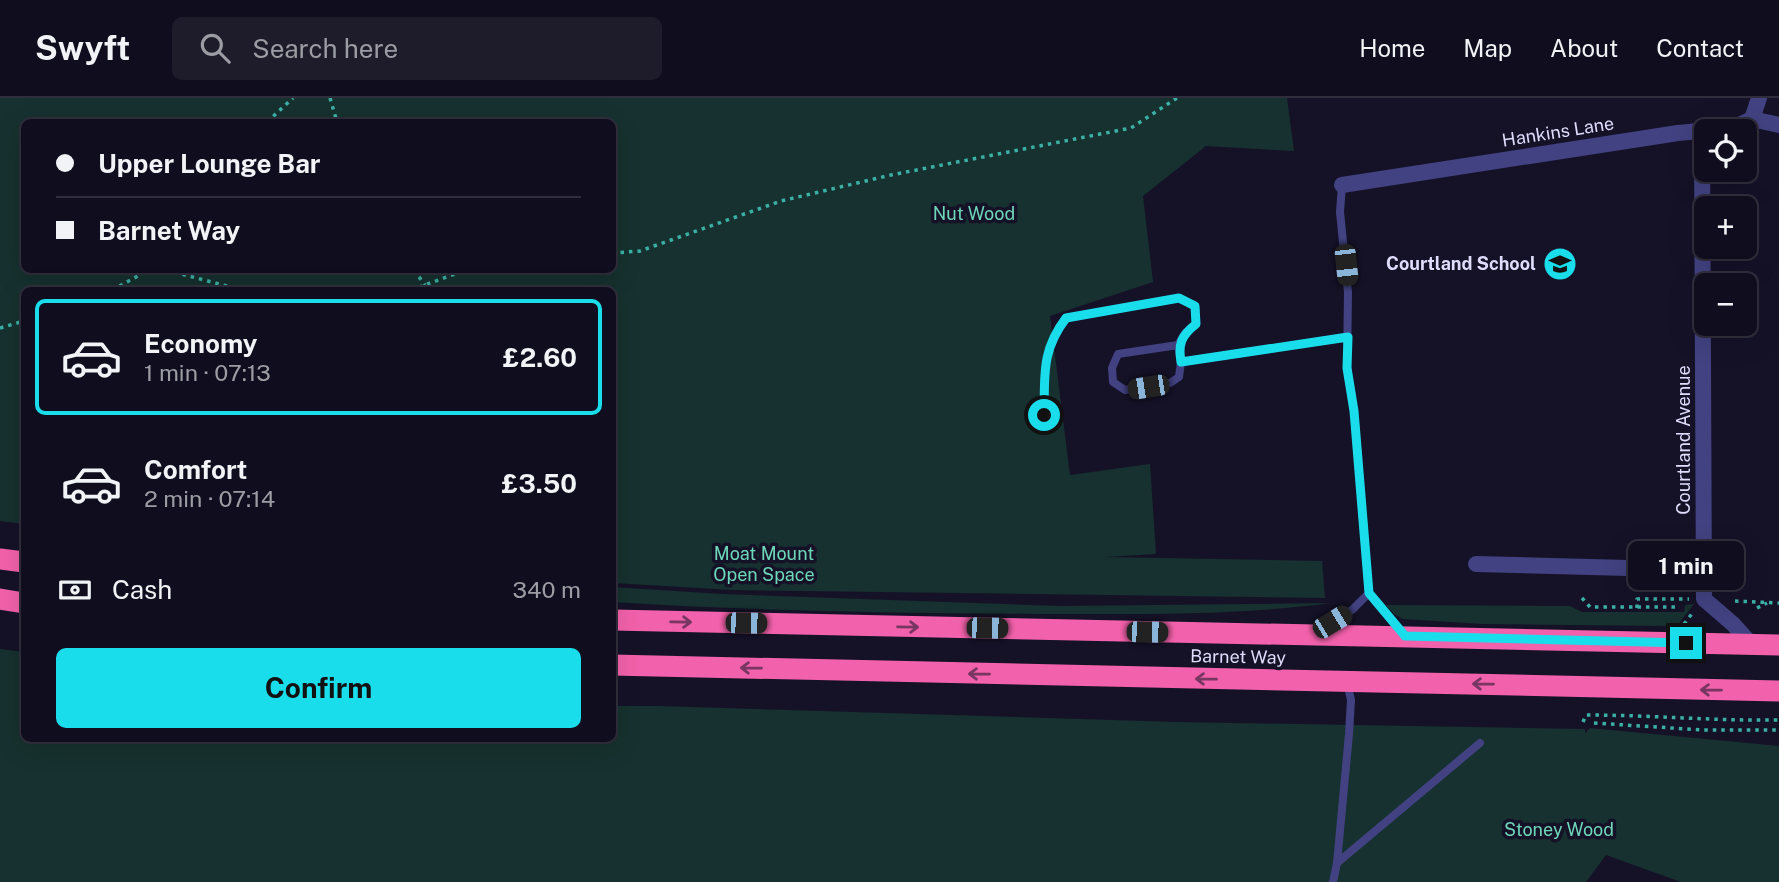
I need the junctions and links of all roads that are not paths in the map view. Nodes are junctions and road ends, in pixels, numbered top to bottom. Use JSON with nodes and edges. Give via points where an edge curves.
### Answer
{"nodes":[{"id":1,"x":1759,"y":98,"type":"edge"},
{"id":2,"x":1752,"y":119,"type":"edge"},
{"id":3,"x":1757,"y":120,"type":"edge"},
{"id":4,"x":1779,"y":125,"type":"edge"},
{"id":5,"x":1694,"y":132,"type":"edge"},
{"id":6,"x":1702,"y":182,"type":"edge"},
{"id":7,"x":1342,"y":185,"type":"joint"},
{"id":8,"x":1348,"y":337,"type":"junction"},
{"id":9,"x":1178,"y":345,"type":"junction"},
{"id":10,"x":1181,"y":362,"type":"junction"},
{"id":11,"x":1044,"y":415,"type":"dead end"},
{"id":12,"x":0,"y":559,"type":"edge"},
{"id":13,"x":21,"y":562,"type":"edge"},
{"id":14,"x":1476,"y":564,"type":"dead end"},
{"id":15,"x":1704,"y":570,"type":"junction"},
{"id":16,"x":1369,"y":593,"type":"junction"},
{"id":17,"x":0,"y":599,"type":"edge"},
{"id":18,"x":21,"y":602,"type":"edge"},
{"id":19,"x":616,"y":620,"type":"edge"},
{"id":20,"x":1312,"y":635,"type":"junction"},
{"id":21,"x":1405,"y":636,"type":"junction"},
{"id":22,"x":1751,"y":644,"type":"junction"},
{"id":23,"x":1779,"y":645,"type":"edge"},
{"id":24,"x":616,"y":665,"type":"edge"},
{"id":25,"x":1346,"y":682,"type":"junction"},
{"id":26,"x":1779,"y":691,"type":"edge"},
{"id":27,"x":1480,"y":743,"type":"dead end"},
{"id":28,"x":1337,"y":863,"type":"junction"},
{"id":29,"x":1333,"y":882,"type":"edge"}],
"edges":[{"from":1,"to":2,"type":"street"},
{"from":3,"to":4,"type":"street"},
{"from":5,"to":7,"type":"street","name":"Hankins Lane"},
{"from":6,"to":15,"type":"street","name":"Courtland Avenue"},
{"from":7,"to":8,"type":"lane"},
{"from":8,"to":10,"type":"lane"},
{"from":8,"to":16,"type":"lane","via":[[1347,368]]},
{"from":9,"to":10,"type":"lane"},
{"from":9,"to":10,"type":"lane","via":[[1118,354],[1113,382],[1125,390],[1170,383],[1179,377]]},
{"from":9,"to":11,"type":"lane","via":[[1196,324],[1195,306],[1179,298],[1066,318],[1046,358]]},
{"from":12,"to":13,"type":"highway"},
{"from":14,"to":15,"type":"street"},
{"from":15,"to":22,"type":"street","name":"Courtland Avenue","via":[[1696,599],[1733,624]]},
{"from":16,"to":20,"type":"lane","via":[[1352,610]]},
{"from":16,"to":21,"type":"lane"},
{"from":17,"to":18,"type":"highway"},
{"from":19,"to":20,"type":"highway","name":"Barnet Way","one_way":true},
{"from":20,"to":21,"type":"highway","name":"Barnet Way"},
{"from":21,"to":22,"type":"highway","name":"Barnet Way"},
{"from":22,"to":23,"type":"highway","name":"Barnet Way"},
{"from":25,"to":24,"type":"highway","name":"Barnet Way","one_way":true},
{"from":26,"to":25,"type":"highway","name":"Barnet Way","one_way":true},
{"from":25,"to":28,"type":"lane","via":[[1349,734]]},
{"from":27,"to":28,"type":"lane"},
{"from":28,"to":29,"type":"lane"}]}
